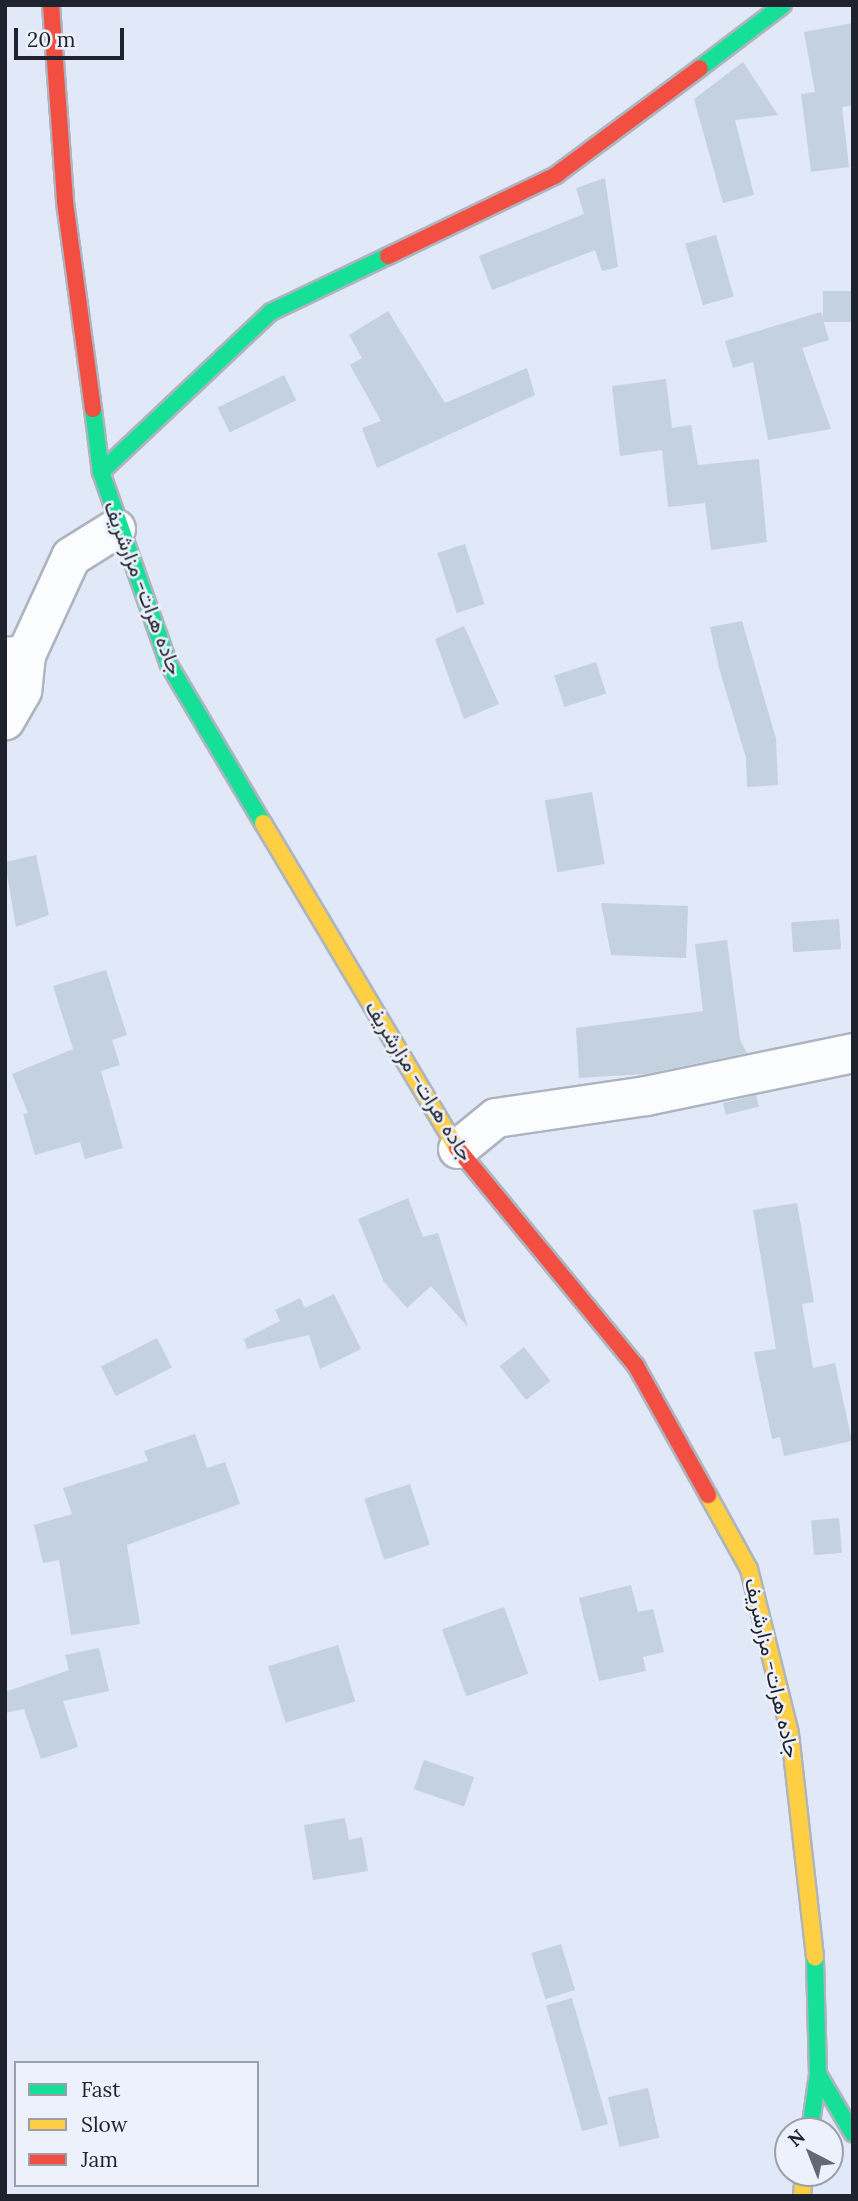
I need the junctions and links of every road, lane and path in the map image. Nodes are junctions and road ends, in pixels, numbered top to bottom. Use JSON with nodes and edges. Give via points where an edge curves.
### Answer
{"nodes":[{"id":1,"x":51,"y":5,"type":"edge"},
{"id":2,"x":783,"y":5,"type":"edge"},
{"id":3,"x":101,"y":472,"type":"junction"},
{"id":4,"x":116,"y":529,"type":"junction"},
{"id":5,"x":16,"y":656,"type":"edge"},
{"id":6,"x":5,"y":720,"type":"edge"},
{"id":7,"x":853,"y":1053,"type":"edge"},
{"id":8,"x":458,"y":1149,"type":"junction"},
{"id":9,"x":818,"y":2074,"type":"junction"},
{"id":10,"x":812,"y":2117,"type":"edge"},
{"id":11,"x":853,"y":2134,"type":"edge"}],
"edges":[{"from":1,"to":3,"type":"main road","name":"جاده هرات- مزارشریف","via":[[65,202]]},
{"from":2,"to":3,"type":"main road","via":[[556,175],[271,312]]},
{"from":3,"to":4,"type":"main road","name":"جاده هرات- مزارشریف"},
{"from":4,"to":5,"type":"street","via":[[71,557]]},
{"from":4,"to":8,"type":"main road","name":"جاده هرات- مزارشریف","via":[[169,665]]},
{"from":5,"to":6,"type":"street","via":[[22,691]]},
{"from":7,"to":8,"type":"street","via":[[646,1096],[496,1118]]},
{"from":8,"to":9,"type":"main road","name":"جاده هرات- مزارشریف","via":[[636,1366],[748,1569],[792,1748],[814,1911]]},
{"from":9,"to":10,"type":"main road","name":"جاده هرات- مزارشریف"},
{"from":9,"to":11,"type":"main road"}]}
